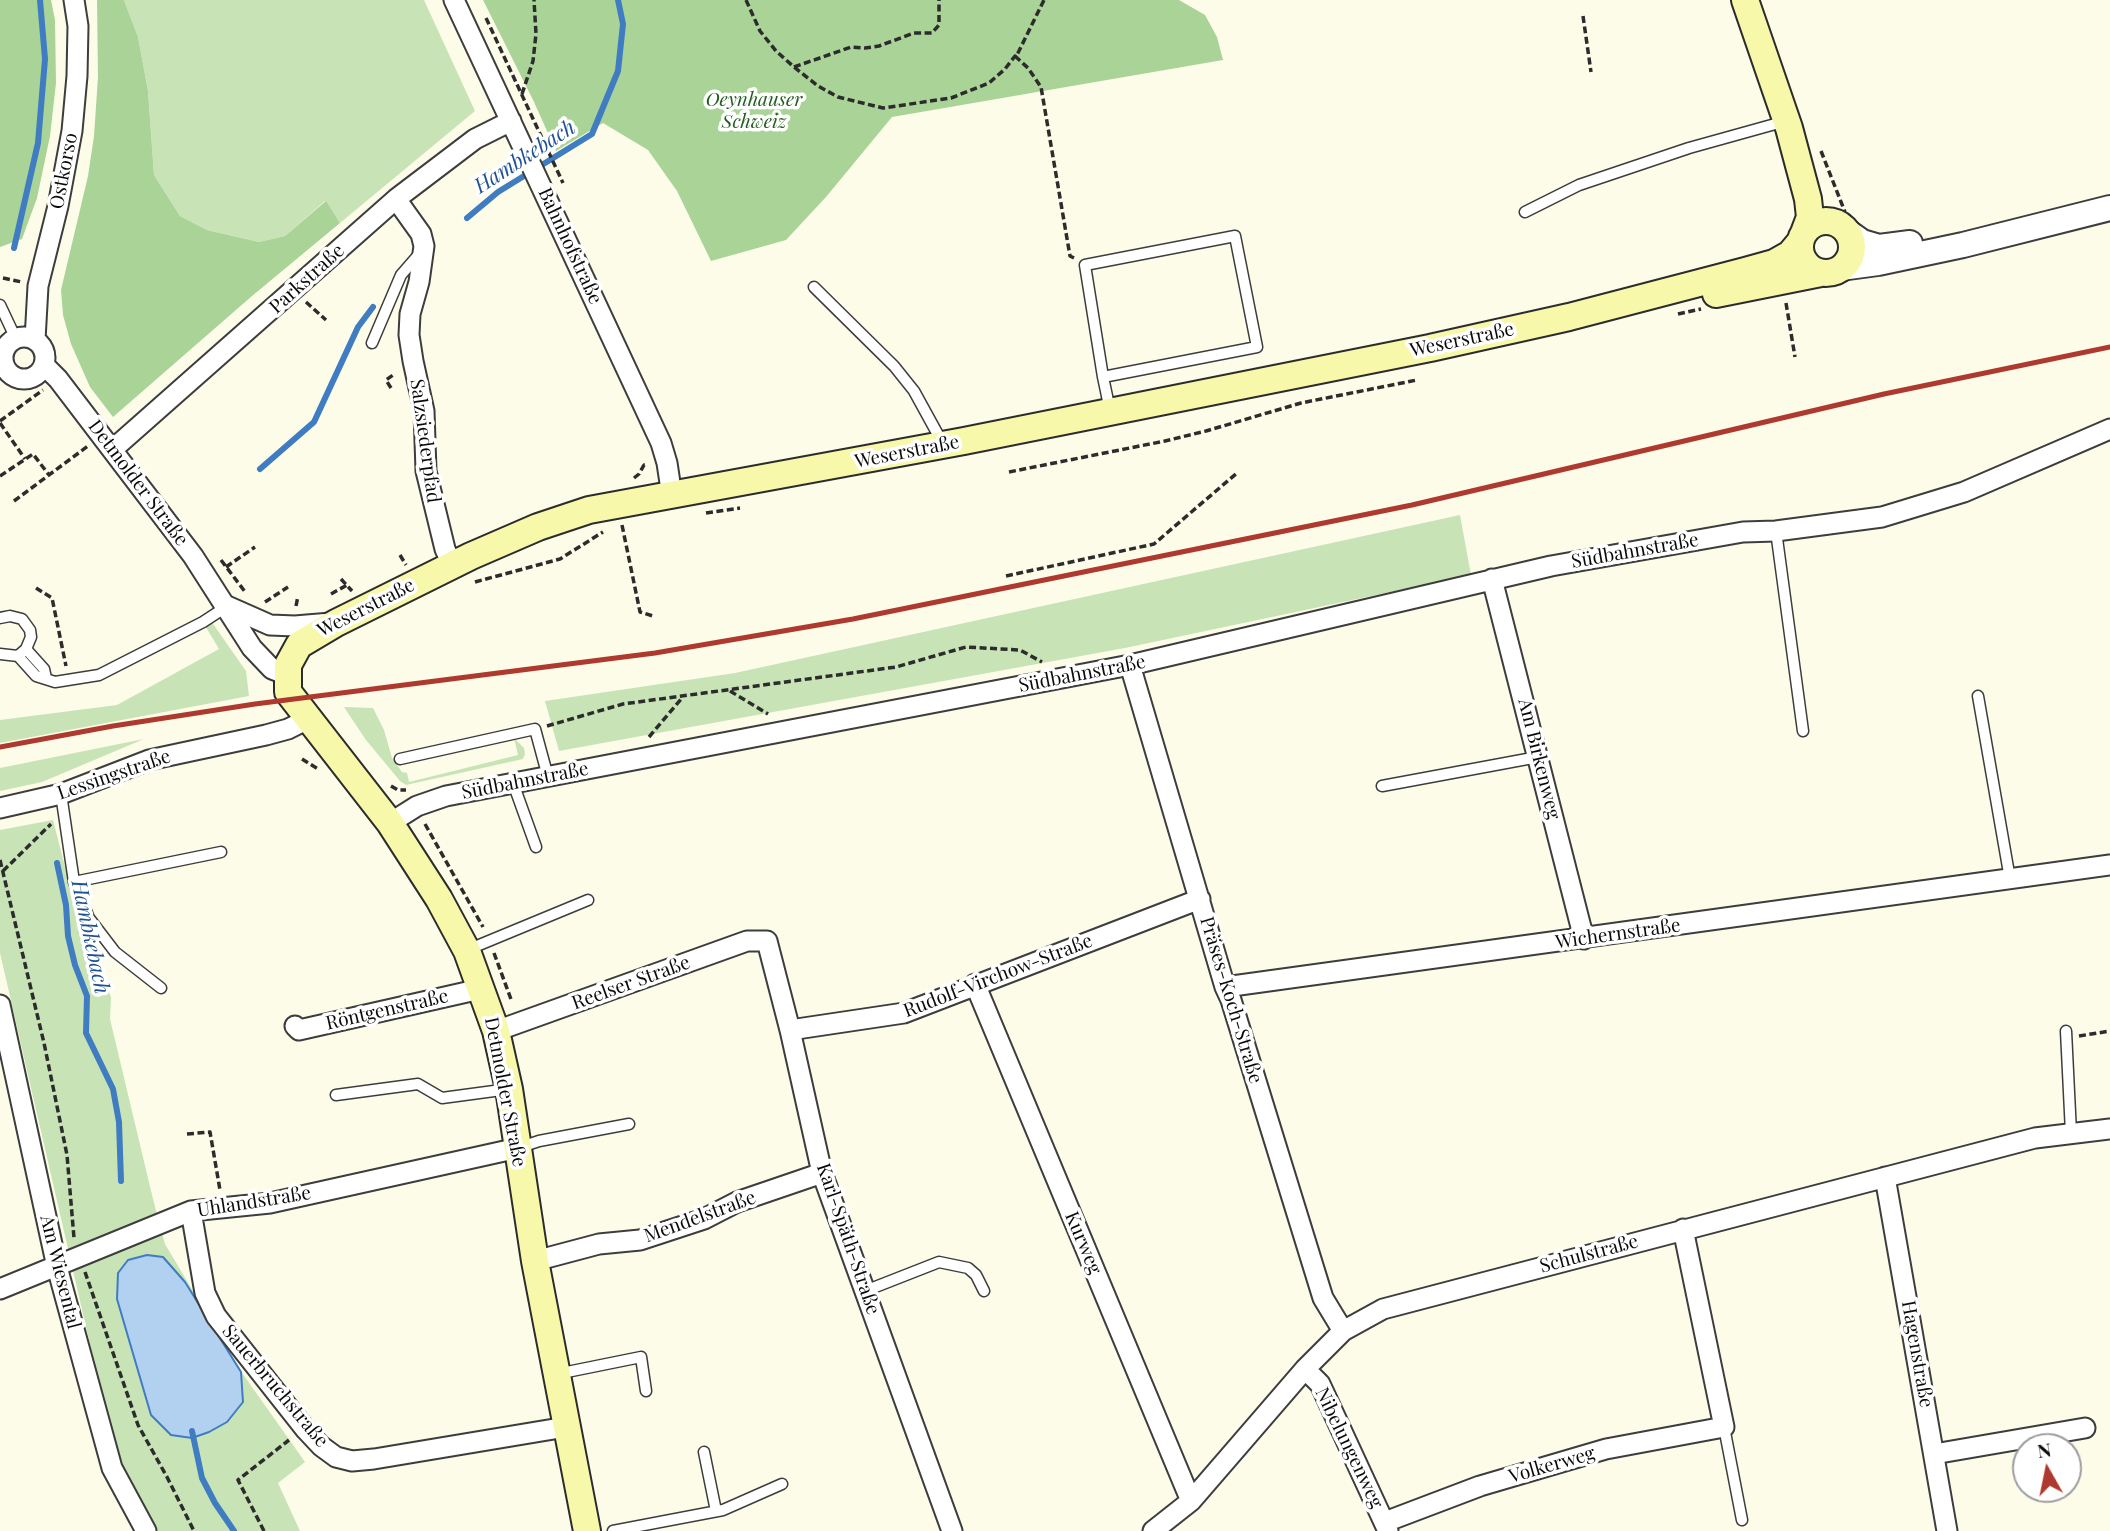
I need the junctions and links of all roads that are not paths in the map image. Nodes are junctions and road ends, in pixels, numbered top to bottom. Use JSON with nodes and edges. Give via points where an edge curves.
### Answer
{"nodes":[{"id":1,"x":74,"y":0,"type":"edge"},
{"id":2,"x":454,"y":0,"type":"edge"},
{"id":3,"x":1745,"y":0,"type":"edge"},
{"id":4,"x":507,"y":113,"type":"junction"},
{"id":5,"x":1788,"y":124,"type":"junction"},
{"id":6,"x":396,"y":199,"type":"junction"},
{"id":7,"x":2110,"y":208,"type":"edge"},
{"id":8,"x":1525,"y":212,"type":"dead end"},
{"id":9,"x":2083,"y":215,"type":"junction"},
{"id":10,"x":1844,"y":224,"type":"junction"},
{"id":11,"x":1802,"y":238,"type":"junction"},
{"id":12,"x":424,"y":250,"type":"junction"},
{"id":13,"x":1831,"y":271,"type":"junction"},
{"id":14,"x":814,"y":287,"type":"dead end"},
{"id":15,"x":0,"y":305,"type":"edge"},
{"id":16,"x":1569,"y":317,"type":"junction"},
{"id":17,"x":25,"y":339,"type":"junction"},
{"id":18,"x":372,"y":343,"type":"dead end"},
{"id":19,"x":44,"y":365,"type":"junction"},
{"id":20,"x":4,"y":375,"type":"edge"},
{"id":21,"x":1103,"y":377,"type":"junction"},
{"id":22,"x":1110,"y":412,"type":"junction"},
{"id":23,"x":2110,"y":429,"type":"edge"},
{"id":24,"x":943,"y":445,"type":"junction"},
{"id":25,"x":112,"y":450,"type":"junction"},
{"id":26,"x":671,"y":496,"type":"junction"},
{"id":27,"x":1776,"y":531,"type":"junction"},
{"id":28,"x":458,"y":576,"type":"junction"},
{"id":29,"x":1492,"y":579,"type":"junction"},
{"id":30,"x":227,"y":606,"type":"junction"},
{"id":31,"x":0,"y":618,"type":"edge"},
{"id":32,"x":336,"y":622,"type":"junction"},
{"id":33,"x":22,"y":653,"type":"junction"},
{"id":34,"x":0,"y":654,"type":"edge"},
{"id":35,"x":1130,"y":665,"type":"junction"},
{"id":36,"x":287,"y":675,"type":"junction"},
{"id":37,"x":1978,"y":696,"type":"dead end"},
{"id":38,"x":308,"y":719,"type":"junction"},
{"id":39,"x":1803,"y":731,"type":"dead end"},
{"id":40,"x":1538,"y":757,"type":"junction"},
{"id":41,"x":400,"y":759,"type":"dead end"},
{"id":42,"x":548,"y":777,"type":"junction"},
{"id":43,"x":513,"y":783,"type":"junction"},
{"id":44,"x":1382,"y":786,"type":"dead end"},
{"id":45,"x":62,"y":803,"type":"junction"},
{"id":46,"x":0,"y":808,"type":"edge"},
{"id":47,"x":390,"y":823,"type":"junction"},
{"id":48,"x":536,"y":847,"type":"dead end"},
{"id":49,"x":222,"y":852,"type":"dead end"},
{"id":50,"x":2110,"y":865,"type":"edge"},
{"id":51,"x":2010,"y":879,"type":"junction"},
{"id":52,"x":74,"y":882,"type":"junction"},
{"id":53,"x":1200,"y":899,"type":"junction"},
{"id":54,"x":588,"y":900,"type":"dead end"},
{"id":55,"x":1584,"y":939,"type":"junction"},
{"id":56,"x":766,"y":941,"type":"joint"},
{"id":57,"x":467,"y":951,"type":"junction"},
{"id":58,"x":975,"y":985,"type":"junction"},
{"id":59,"x":481,"y":987,"type":"junction"},
{"id":60,"x":1225,"y":987,"type":"junction"},
{"id":61,"x":161,"y":988,"type":"dead end"},
{"id":62,"x":0,"y":1004,"type":"edge"},
{"id":63,"x":295,"y":1026,"type":"dead end"},
{"id":64,"x":790,"y":1030,"type":"junction"},
{"id":65,"x":496,"y":1031,"type":"junction"},
{"id":66,"x":2066,"y":1035,"type":"road end"},
{"id":67,"x":509,"y":1089,"type":"junction"},
{"id":68,"x":337,"y":1095,"type":"dead end"},
{"id":69,"x":629,"y":1124,"type":"dead end"},
{"id":70,"x":2110,"y":1129,"type":"edge"},
{"id":71,"x":2071,"y":1133,"type":"junction"},
{"id":72,"x":518,"y":1148,"type":"junction"},
{"id":73,"x":822,"y":1173,"type":"junction"},
{"id":74,"x":1885,"y":1177,"type":"junction"},
{"id":75,"x":191,"y":1211,"type":"junction"},
{"id":76,"x":1683,"y":1229,"type":"junction"},
{"id":77,"x":535,"y":1261,"type":"junction"},
{"id":78,"x":57,"y":1267,"type":"junction"},
{"id":79,"x":0,"y":1289,"type":"edge"},
{"id":80,"x":865,"y":1291,"type":"junction"},
{"id":81,"x":984,"y":1291,"type":"dead end"},
{"id":82,"x":1343,"y":1331,"type":"junction"},
{"id":83,"x":1305,"y":1369,"type":"junction"},
{"id":84,"x":556,"y":1374,"type":"junction"},
{"id":85,"x":646,"y":1391,"type":"dead end"},
{"id":86,"x":566,"y":1427,"type":"junction"},
{"id":87,"x":1724,"y":1427,"type":"junction"},
{"id":88,"x":2085,"y":1429,"type":"dead end"},
{"id":89,"x":704,"y":1452,"type":"dead end"},
{"id":90,"x":1934,"y":1454,"type":"junction"},
{"id":91,"x":782,"y":1484,"type":"dead end"},
{"id":92,"x":1191,"y":1502,"type":"junction"},
{"id":93,"x":716,"y":1511,"type":"junction"},
{"id":94,"x":1742,"y":1520,"type":"dead end"},
{"id":95,"x":1386,"y":1527,"type":"edge"},
{"id":96,"x":146,"y":1531,"type":"edge"},
{"id":97,"x":587,"y":1531,"type":"edge"},
{"id":98,"x":613,"y":1531,"type":"edge"},
{"id":99,"x":952,"y":1531,"type":"edge"},
{"id":100,"x":1153,"y":1531,"type":"edge"},
{"id":101,"x":1947,"y":1531,"type":"edge"}],
"edges":[{"from":1,"to":17,"type":"street","name":"Ostkorso","via":[[78,76],[72,131]]},
{"from":2,"to":4,"type":"street","name":"Bahnhofstraße"},
{"from":3,"to":5,"type":"main road"},
{"from":4,"to":6,"type":"street","name":"Parkstraße"},
{"from":4,"to":26,"type":"street","name":"Bahnhofstraße","via":[[662,443]]},
{"from":5,"to":8,"type":"lane","via":[[1689,148],[1579,185]]},
{"from":5,"to":10,"type":"main road","via":[[1828,210]]},
{"from":5,"to":11,"type":"main road","via":[[1808,199],[1810,216]]},
{"from":6,"to":12,"type":"street","via":[[421,234]]},
{"from":6,"to":25,"type":"street","name":"Parkstraße"},
{"from":7,"to":9,"type":"street","name":"Weserstraße"},
{"from":9,"to":10,"type":"street","name":"Weserstraße","via":[[1879,247],[1862,242]]},
{"from":9,"to":13,"type":"street","name":"Weserstraße"},
{"from":10,"to":11,"type":"main road","via":[[1825,221],[1810,227]]},
{"from":10,"to":13,"type":"main road","via":[[1852,248],[1847,263]]},
{"from":11,"to":13,"type":"main road","via":[[1802,258],[1814,270]]},
{"from":11,"to":16,"type":"main road","name":"Weserstraße","via":[[1790,254],[1774,263]]},
{"from":12,"to":18,"type":"lane","via":[[401,275]]},
{"from":12,"to":28,"type":"street","name":"Salzsiederpfad","via":[[409,335],[425,411],[426,471],[445,549]]},
{"from":13,"to":16,"type":"main road","name":"Weserstraße","via":[[1748,290]]},
{"from":14,"to":24,"type":"lane","via":[[894,366],[914,391]]},
{"from":15,"to":17,"type":"lane"},
{"from":16,"to":22,"type":"main road","name":"Weserstraße"},
{"from":17,"to":19,"type":"street","via":[[44,351]]},
{"from":17,"to":20,"type":"street","via":[[10,342],[3,353]]},
{"from":19,"to":20,"type":"street","via":[[27,379]]},
{"from":19,"to":25,"type":"street","name":"Detmolder Straße"},
{"from":21,"to":21,"type":"lane","via":[[1085,265],[1235,236],[1257,348]]},
{"from":21,"to":22,"type":"lane"},
{"from":22,"to":24,"type":"main road","name":"Weserstraße"},
{"from":23,"to":27,"type":"street","name":"Südbahnstraße","via":[[1964,492],[1894,514]]},
{"from":24,"to":26,"type":"main road","name":"Weserstraße"},
{"from":25,"to":30,"type":"street","name":"Detmolder Straße"},
{"from":26,"to":28,"type":"main road","name":"Weserstraße","via":[[589,510],[538,527]]},
{"from":27,"to":29,"type":"street","name":"Südbahnstraße","via":[[1743,532]]},
{"from":27,"to":39,"type":"lane"},
{"from":28,"to":32,"type":"main road","name":"Weserstraße"},
{"from":29,"to":35,"type":"street","name":"Südbahnstraße"},
{"from":29,"to":40,"type":"street","name":"Am Birkenweg"},
{"from":30,"to":32,"type":"street","via":[[270,625]]},
{"from":30,"to":33,"type":"lane","via":[[102,673],[69,681],[36,676]]},
{"from":30,"to":36,"type":"street","name":"Detmolder Straße","via":[[252,648],[272,669]]},
{"from":31,"to":33,"type":"lane","via":[[16,617],[27,624],[31,637]]},
{"from":32,"to":36,"type":"main road","name":"Weserstraße","via":[[299,645]]},
{"from":33,"to":34,"type":"lane"},
{"from":35,"to":42,"type":"street","name":"Südbahnstraße"},
{"from":35,"to":53,"type":"street","name":"Präses-Koch-Straße"},
{"from":36,"to":38,"type":"main road","name":"Detmolder Straße","via":[[288,692]]},
{"from":37,"to":51,"type":"lane"},
{"from":38,"to":45,"type":"street","name":"Lessingstraße","via":[[266,735],[149,760]]},
{"from":38,"to":47,"type":"main road","name":"Detmolder Straße"},
{"from":40,"to":44,"type":"lane"},
{"from":40,"to":55,"type":"street","name":"Am Birkenweg"},
{"from":41,"to":42,"type":"lane","via":[[535,729]]},
{"from":42,"to":43,"type":"street","name":"Südbahnstraße"},
{"from":43,"to":47,"type":"street","name":"Südbahnstraße","via":[[446,796]]},
{"from":43,"to":48,"type":"lane"},
{"from":45,"to":46,"type":"street","name":"Lessingstraße"},
{"from":45,"to":52,"type":"lane"},
{"from":47,"to":57,"type":"main road","name":"Detmolder Straße"},
{"from":49,"to":52,"type":"lane"},
{"from":50,"to":51,"type":"street","name":"Wichernstraße"},
{"from":51,"to":55,"type":"street","name":"Wichernstraße"},
{"from":52,"to":61,"type":"lane","via":[[89,918],[115,952]]},
{"from":53,"to":58,"type":"street","name":"Rudolf-Virchow-Straße"},
{"from":53,"to":60,"type":"street","name":"Präses-Koch-Straße"},
{"from":54,"to":57,"type":"lane"},
{"from":55,"to":60,"type":"street","name":"Wichernstraße"},
{"from":56,"to":64,"type":"street","name":"Karl-Späth-Straße"},
{"from":56,"to":65,"type":"street","name":"Reelser Straße","via":[[747,941]]},
{"from":57,"to":59,"type":"main road","name":"Detmolder Straße"},
{"from":58,"to":64,"type":"street","name":"Rudolf-Virchow-Straße","via":[[904,1013]]},
{"from":58,"to":92,"type":"street","name":"Kurweg"},
{"from":59,"to":63,"type":"street","name":"Röntgenstraße","via":[[299,1030]]},
{"from":59,"to":65,"type":"main road","name":"Detmolder Straße"},
{"from":60,"to":82,"type":"street","name":"Präses-Koch-Straße","via":[[1323,1298]]},
{"from":62,"to":78,"type":"street","name":"Am Wiesental"},
{"from":64,"to":73,"type":"street","name":"Karl-Späth-Straße"},
{"from":65,"to":67,"type":"main road","name":"Detmolder Straße"},
{"from":66,"to":71,"type":"lane"},
{"from":67,"to":68,"type":"lane","via":[[442,1098],[418,1084]]},
{"from":67,"to":72,"type":"main road","name":"Detmolder Straße"},
{"from":69,"to":72,"type":"lane"},
{"from":70,"to":71,"type":"street","name":"Schulstraße"},
{"from":71,"to":74,"type":"street","name":"Schulstraße"},
{"from":72,"to":75,"type":"street","name":"Uhlandstraße","via":[[270,1203]]},
{"from":72,"to":77,"type":"main road","name":"Detmolder Straße"},
{"from":73,"to":77,"type":"street","name":"Mendelstraße","via":[[640,1240],[599,1244]]},
{"from":73,"to":80,"type":"street","name":"Karl-Späth-Straße"},
{"from":74,"to":76,"type":"street","name":"Schulstraße"},
{"from":74,"to":90,"type":"street","name":"Hagenstraße"},
{"from":75,"to":78,"type":"street","name":"Uhlandstraße"},
{"from":75,"to":86,"type":"street","name":"Sauerbruchstraße","via":[[205,1293],[216,1315],[306,1430],[336,1457],[373,1459]]},
{"from":76,"to":82,"type":"street","name":"Schulstraße","via":[[1383,1309]]},
{"from":76,"to":87,"type":"street"},
{"from":77,"to":84,"type":"main road","name":"Detmolder Straße"},
{"from":78,"to":79,"type":"street","name":"Uhlandstraße"},
{"from":78,"to":96,"type":"street","name":"Am Wiesental","via":[[112,1468]]},
{"from":80,"to":81,"type":"lane","via":[[939,1262],[968,1268]]},
{"from":80,"to":99,"type":"street","name":"Karl-Späth-Straße"},
{"from":82,"to":83,"type":"street","name":"Schulstraße"},
{"from":83,"to":92,"type":"street","name":"Schulstraße"},
{"from":83,"to":95,"type":"street","name":"Nibelungenweg","via":[[1320,1384]]},
{"from":84,"to":85,"type":"lane","via":[[641,1356]]},
{"from":84,"to":86,"type":"main road","name":"Detmolder Straße"},
{"from":86,"to":97,"type":"main road","name":"Detmolder Straße"},
{"from":87,"to":94,"type":"lane"},
{"from":87,"to":95,"type":"street","name":"Volkerweg","via":[[1606,1449],[1480,1486]]},
{"from":88,"to":90,"type":"street"},
{"from":89,"to":93,"type":"lane"},
{"from":90,"to":101,"type":"street","name":"Hagenstraße"},
{"from":91,"to":93,"type":"lane"},
{"from":92,"to":100,"type":"street","name":"Schulstraße"},
{"from":93,"to":98,"type":"lane"}]}
